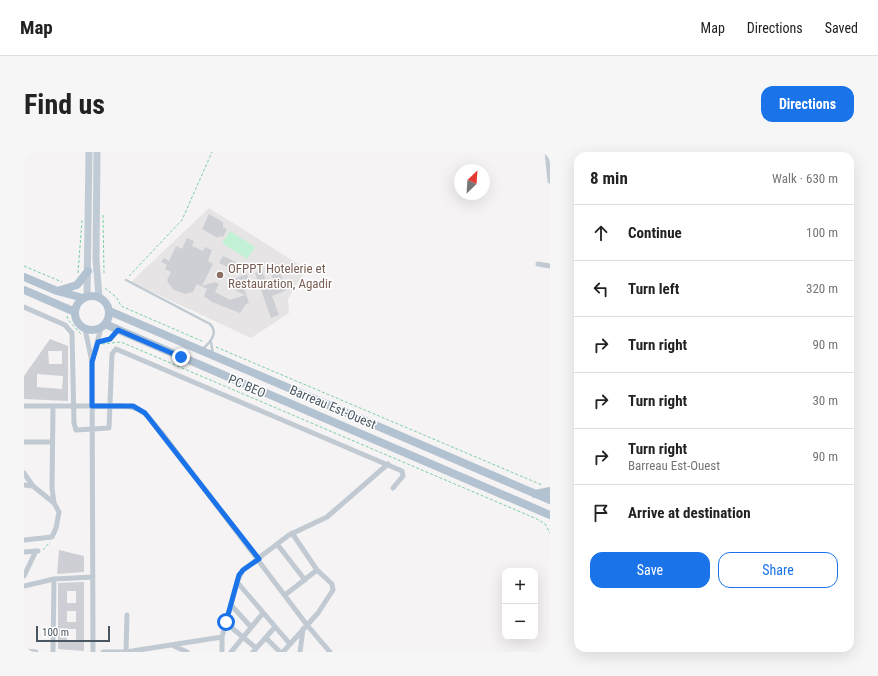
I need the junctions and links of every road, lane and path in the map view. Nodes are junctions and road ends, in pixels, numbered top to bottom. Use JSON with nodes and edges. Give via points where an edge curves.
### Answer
{"nodes":[{"id":1,"x":89,"y":152,"type":"edge"},
{"id":2,"x":97,"y":152,"type":"edge"},
{"id":3,"x":212,"y":152,"type":"edge"},
{"id":4,"x":547,"y":152,"type":"edge"},
{"id":5,"x":550,"y":182,"type":"edge"},
{"id":6,"x":538,"y":264,"type":"dead end"},
{"id":7,"x":24,"y":266,"type":"edge"},
{"id":8,"x":550,"y":266,"type":"edge"},
{"id":9,"x":88,"y":271,"type":"junction"},
{"id":10,"x":24,"y":277,"type":"edge"},
{"id":11,"x":126,"y":280,"type":"joint"},
{"id":12,"x":97,"y":284,"type":"junction"},
{"id":13,"x":73,"y":287,"type":"junction"},
{"id":14,"x":24,"y":290,"type":"edge"},
{"id":15,"x":57,"y":291,"type":"junction"},
{"id":16,"x":85,"y":297,"type":"junction"},
{"id":17,"x":99,"y":297,"type":"junction"},
{"id":18,"x":24,"y":307,"type":"edge"},
{"id":19,"x":65,"y":308,"type":"junction"},
{"id":20,"x":109,"y":311,"type":"junction"},
{"id":21,"x":75,"y":312,"type":"junction"},
{"id":22,"x":65,"y":321,"type":"dead end"},
{"id":23,"x":103,"y":326,"type":"junction"},
{"id":24,"x":85,"y":329,"type":"junction"},
{"id":25,"x":118,"y":330,"type":"junction"},
{"id":26,"x":88,"y":341,"type":"junction"},
{"id":27,"x":98,"y":343,"type":"junction"},
{"id":28,"x":210,"y":343,"type":"junction"},
{"id":29,"x":200,"y":351,"type":"junction"},
{"id":30,"x":214,"y":357,"type":"junction"},
{"id":31,"x":92,"y":362,"type":"junction"},
{"id":32,"x":24,"y":406,"type":"edge"},
{"id":33,"x":53,"y":406,"type":"junction"},
{"id":34,"x":92,"y":406,"type":"junction"},
{"id":35,"x":110,"y":406,"type":"junction"},
{"id":36,"x":73,"y":407,"type":"junction"},
{"id":37,"x":92,"y":430,"type":"junction"},
{"id":38,"x":24,"y":442,"type":"edge"},
{"id":39,"x":52,"y":442,"type":"junction"},
{"id":40,"x":388,"y":464,"type":"junction"},
{"id":41,"x":24,"y":473,"type":"edge"},
{"id":42,"x":24,"y":485,"type":"edge"},
{"id":43,"x":33,"y":486,"type":"junction"},
{"id":44,"x":543,"y":486,"type":"dead end"},
{"id":45,"x":393,"y":488,"type":"dead end"},
{"id":46,"x":550,"y":491,"type":"edge"},
{"id":47,"x":535,"y":494,"type":"junction"},
{"id":48,"x":550,"y":500,"type":"edge"},
{"id":49,"x":54,"y":502,"type":"junction"},
{"id":50,"x":550,"y":515,"type":"edge"},
{"id":51,"x":292,"y":533,"type":"junction"},
{"id":52,"x":550,"y":533,"type":"edge"},
{"id":53,"x":52,"y":537,"type":"junction"},
{"id":54,"x":24,"y":540,"type":"edge"},
{"id":55,"x":277,"y":544,"type":"junction"},
{"id":56,"x":37,"y":551,"type":"junction"},
{"id":57,"x":24,"y":552,"type":"edge"},
{"id":58,"x":259,"y":559,"type":"junction"},
{"id":59,"x":317,"y":570,"type":"junction"},
{"id":60,"x":24,"y":576,"type":"edge"},
{"id":61,"x":93,"y":577,"type":"junction"},
{"id":62,"x":54,"y":578,"type":"junction"},
{"id":63,"x":304,"y":580,"type":"junction"},
{"id":64,"x":237,"y":582,"type":"junction"},
{"id":65,"x":24,"y":586,"type":"edge"},
{"id":66,"x":285,"y":595,"type":"junction"},
{"id":67,"x":231,"y":605,"type":"junction"},
{"id":68,"x":263,"y":613,"type":"junction"},
{"id":69,"x":127,"y":614,"type":"dead end"},
{"id":70,"x":226,"y":622,"type":"junction"},
{"id":71,"x":251,"y":627,"type":"junction"},
{"id":72,"x":275,"y":627,"type":"junction"},
{"id":73,"x":305,"y":627,"type":"junction"},
{"id":74,"x":222,"y":637,"type":"junction"},
{"id":75,"x":243,"y":637,"type":"junction"},
{"id":76,"x":266,"y":638,"type":"junction"},
{"id":77,"x":290,"y":644,"type":"junction"},
{"id":78,"x":171,"y":645,"type":"junction"},
{"id":79,"x":255,"y":650,"type":"edge"},
{"id":80,"x":24,"y":651,"type":"edge"},
{"id":81,"x":138,"y":651,"type":"edge"},
{"id":82,"x":36,"y":652,"type":"edge"},
{"id":83,"x":53,"y":652,"type":"edge"},
{"id":84,"x":93,"y":652,"type":"edge"},
{"id":85,"x":103,"y":652,"type":"edge"},
{"id":86,"x":126,"y":652,"type":"edge"},
{"id":87,"x":188,"y":652,"type":"edge"},
{"id":88,"x":222,"y":652,"type":"edge"},
{"id":89,"x":231,"y":652,"type":"edge"},
{"id":90,"x":281,"y":652,"type":"edge"},
{"id":91,"x":300,"y":652,"type":"edge"},
{"id":92,"x":330,"y":652,"type":"edge"}],
"edges":[{"from":1,"to":9,"type":"street"},
{"from":2,"to":12,"type":"street"},
{"from":3,"to":11,"type":"path","via":[[182,220]]},
{"from":4,"to":5,"type":"street"},
{"from":6,"to":8,"type":"street"},
{"from":7,"to":13,"type":"path"},
{"from":9,"to":13,"type":"main road"},
{"from":9,"to":16,"type":"street"},
{"from":10,"to":15,"type":"main road"},
{"from":11,"to":28,"type":"lane","via":[[210,324],[214,330]]},
{"from":12,"to":17,"type":"street"},
{"from":12,"to":28,"type":"path","via":[[117,298],[121,306]]},
{"from":13,"to":15,"type":"main road"},
{"from":14,"to":19,"type":"main road"},
{"from":15,"to":16,"type":"main road"},
{"from":16,"to":17,"type":"main road"},
{"from":16,"to":21,"type":"main road","via":[[77,304]]},
{"from":17,"to":20,"type":"main road","via":[[106,303]]},
{"from":18,"to":36,"type":"street","via":[[66,325],[72,333]]},
{"from":19,"to":21,"type":"main road"},
{"from":19,"to":26,"type":"path","via":[[68,320]]},
{"from":20,"to":23,"type":"main road"},
{"from":20,"to":29,"type":"main road","name":"Barreau Est-Ouest"},
{"from":21,"to":24,"type":"main road","via":[[77,322]]},
{"from":22,"to":26,"type":"path","via":[[85,342]]},
{"from":23,"to":24,"type":"main road"},
{"from":23,"to":25,"type":"main road","name":"Barreau Est-Ouest"},
{"from":23,"to":27,"type":"street"},
{"from":24,"to":26,"type":"street"},
{"from":25,"to":27,"type":"path","via":[[110,339]]},
{"from":25,"to":50,"type":"main road","name":"Barreau Est-Ouest"},
{"from":26,"to":31,"type":"street"},
{"from":27,"to":31,"type":"street"},
{"from":27,"to":52,"type":"path","name":"PC BEO","via":[[121,342],[537,519],[545,524]]},
{"from":28,"to":29,"type":"lane"},
{"from":28,"to":30,"type":"lane"},
{"from":28,"to":44,"type":"path"},
{"from":29,"to":30,"type":"main road","name":"Barreau Est-Ouest"},
{"from":30,"to":47,"type":"main road","name":"Barreau Est-Ouest"},
{"from":31,"to":34,"type":"street"},
{"from":32,"to":33,"type":"street"},
{"from":33,"to":36,"type":"street"},
{"from":33,"to":39,"type":"street"},
{"from":34,"to":35,"type":"street"},
{"from":34,"to":36,"type":"street"},
{"from":34,"to":37,"type":"street"},
{"from":35,"to":37,"type":"street","via":[[109,428]]},
{"from":35,"to":40,"type":"street","via":[[112,354],[116,349]]},
{"from":35,"to":58,"type":"street","via":[[133,406],[145,413]]},
{"from":36,"to":37,"type":"street","via":[[75,429]]},
{"from":37,"to":61,"type":"street"},
{"from":38,"to":39,"type":"street"},
{"from":39,"to":49,"type":"street"},
{"from":40,"to":45,"type":"street","via":[[404,472]]},
{"from":40,"to":51,"type":"street","via":[[327,518]]},
{"from":41,"to":43,"type":"street"},
{"from":42,"to":43,"type":"street"},
{"from":43,"to":49,"type":"street"},
{"from":46,"to":47,"type":"main road"},
{"from":47,"to":48,"type":"main road","name":"Barreau Est-Ouest"},
{"from":49,"to":53,"type":"street","via":[[58,512]]},
{"from":51,"to":55,"type":"street"},
{"from":51,"to":59,"type":"street"},
{"from":53,"to":54,"type":"street"},
{"from":53,"to":56,"type":"path","via":[[47,547]]},
{"from":55,"to":58,"type":"street"},
{"from":55,"to":63,"type":"street"},
{"from":56,"to":57,"type":"street"},
{"from":56,"to":60,"type":"street"},
{"from":58,"to":64,"type":"street","via":[[243,570]]},
{"from":58,"to":66,"type":"street"},
{"from":59,"to":63,"type":"street"},
{"from":59,"to":73,"type":"street","via":[[332,584],[333,590]]},
{"from":61,"to":62,"type":"street"},
{"from":61,"to":84,"type":"street"},
{"from":62,"to":65,"type":"street"},
{"from":62,"to":83,"type":"street"},
{"from":63,"to":66,"type":"street"},
{"from":64,"to":67,"type":"street"},
{"from":64,"to":68,"type":"street"},
{"from":66,"to":73,"type":"street"},
{"from":67,"to":70,"type":"street"},
{"from":67,"to":71,"type":"street"},
{"from":68,"to":71,"type":"street"},
{"from":68,"to":72,"type":"street"},
{"from":69,"to":86,"type":"street"},
{"from":70,"to":74,"type":"street"},
{"from":70,"to":75,"type":"street"},
{"from":71,"to":75,"type":"street"},
{"from":72,"to":76,"type":"street"},
{"from":72,"to":77,"type":"street"},
{"from":73,"to":77,"type":"street"},
{"from":73,"to":91,"type":"street"},
{"from":73,"to":92,"type":"street"},
{"from":74,"to":78,"type":"street"},
{"from":74,"to":88,"type":"street"},
{"from":75,"to":79,"type":"street"},
{"from":75,"to":89,"type":"street"},
{"from":76,"to":79,"type":"street"},
{"from":76,"to":90,"type":"street"},
{"from":77,"to":90,"type":"street"},
{"from":78,"to":81,"type":"street"},
{"from":78,"to":87,"type":"street"},
{"from":80,"to":82,"type":"street"},
{"from":81,"to":86,"type":"street"},
{"from":85,"to":86,"type":"street"}]}
